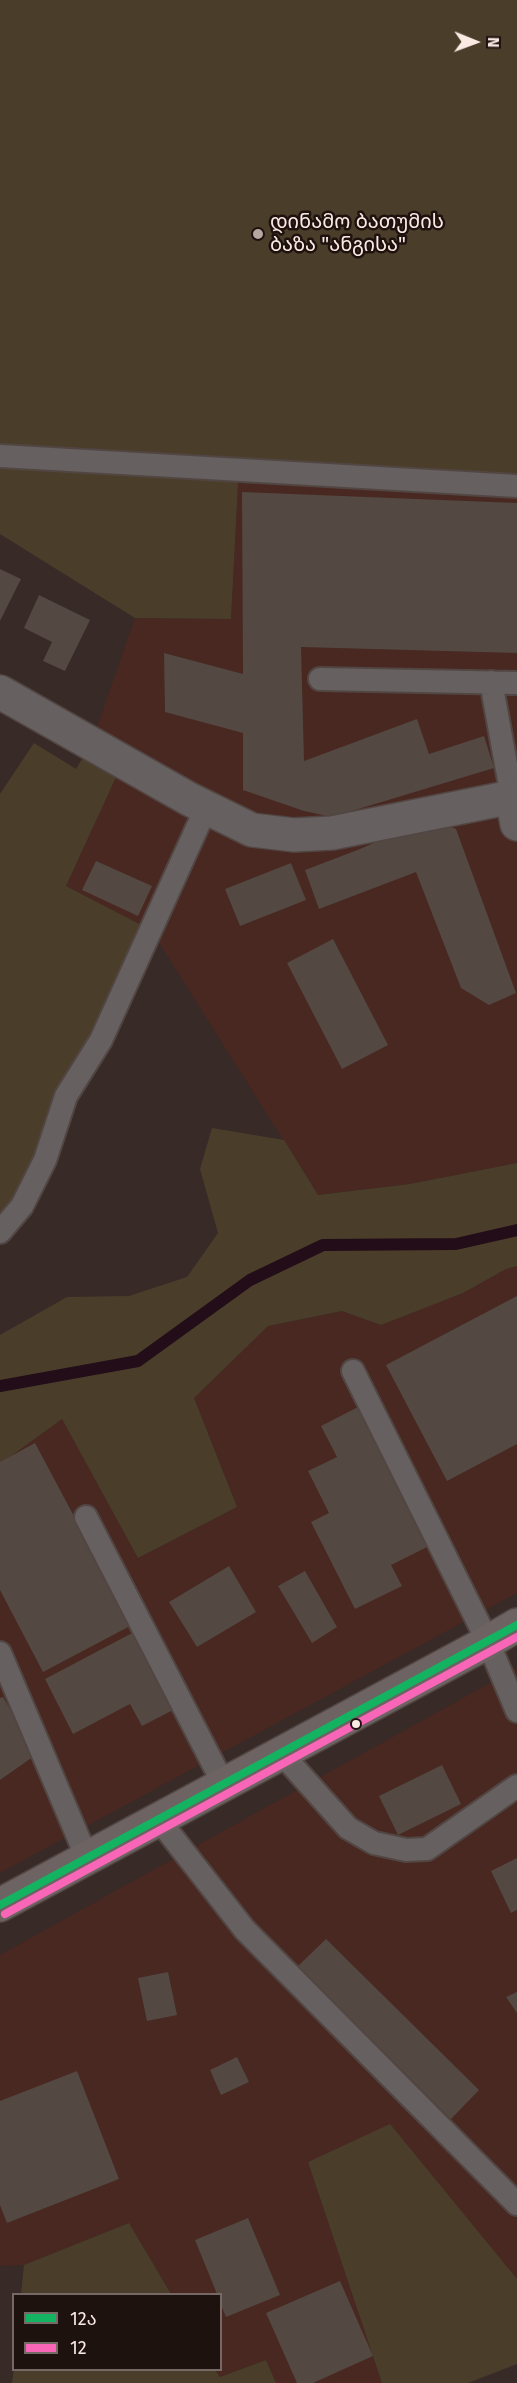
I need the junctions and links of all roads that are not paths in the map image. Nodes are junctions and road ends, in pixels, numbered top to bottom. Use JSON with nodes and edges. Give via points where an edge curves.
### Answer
{"nodes":[{"id":1,"x":0,"y":456,"type":"edge"},
{"id":2,"x":517,"y":486,"type":"edge"},
{"id":3,"x":320,"y":679,"type":"dead end"},
{"id":4,"x":491,"y":682,"type":"junction"},
{"id":5,"x":517,"y":683,"type":"edge"},
{"id":6,"x":0,"y":692,"type":"edge"},
{"id":7,"x":206,"y":808,"type":"junction"},
{"id":8,"x":515,"y":810,"type":"edge"},
{"id":9,"x":0,"y":1232,"type":"edge"},
{"id":10,"x":353,"y":1371,"type":"dead end"},
{"id":11,"x":86,"y":1517,"type":"dead end"},
{"id":12,"x":517,"y":1624,"type":"edge"},
{"id":13,"x":488,"y":1642,"type":"junction"},
{"id":14,"x":0,"y":1653,"type":"edge"},
{"id":15,"x":517,"y":1711,"type":"edge"},
{"id":16,"x":282,"y":1754,"type":"junction"},
{"id":17,"x":224,"y":1785,"type":"junction"},
{"id":18,"x":517,"y":1786,"type":"edge"},
{"id":19,"x":159,"y":1820,"type":"junction"},
{"id":20,"x":87,"y":1858,"type":"junction"},
{"id":21,"x":0,"y":1905,"type":"edge"},
{"id":22,"x":517,"y":2204,"type":"edge"}],
"edges":[{"from":1,"to":2,"type":"lane"},
{"from":3,"to":4,"type":"lane"},
{"from":4,"to":5,"type":"lane"},
{"from":4,"to":8,"type":"lane"},
{"from":6,"to":7,"type":"street"},
{"from":7,"to":8,"type":"street","via":[[252,830],[294,836]]},
{"from":7,"to":9,"type":"lane","via":[[101,1040],[66,1096],[45,1160],[22,1206]]},
{"from":10,"to":13,"type":"lane"},
{"from":11,"to":17,"type":"lane"},
{"from":12,"to":13,"type":"highway"},
{"from":13,"to":15,"type":"lane"},
{"from":13,"to":16,"type":"highway"},
{"from":14,"to":20,"type":"lane"},
{"from":16,"to":17,"type":"highway"},
{"from":16,"to":18,"type":"lane","via":[[348,1828],[374,1843],[406,1850],[427,1848]]},
{"from":17,"to":19,"type":"highway"},
{"from":19,"to":20,"type":"highway"},
{"from":19,"to":22,"type":"lane","via":[[244,1930]]},
{"from":20,"to":21,"type":"highway"}]}
